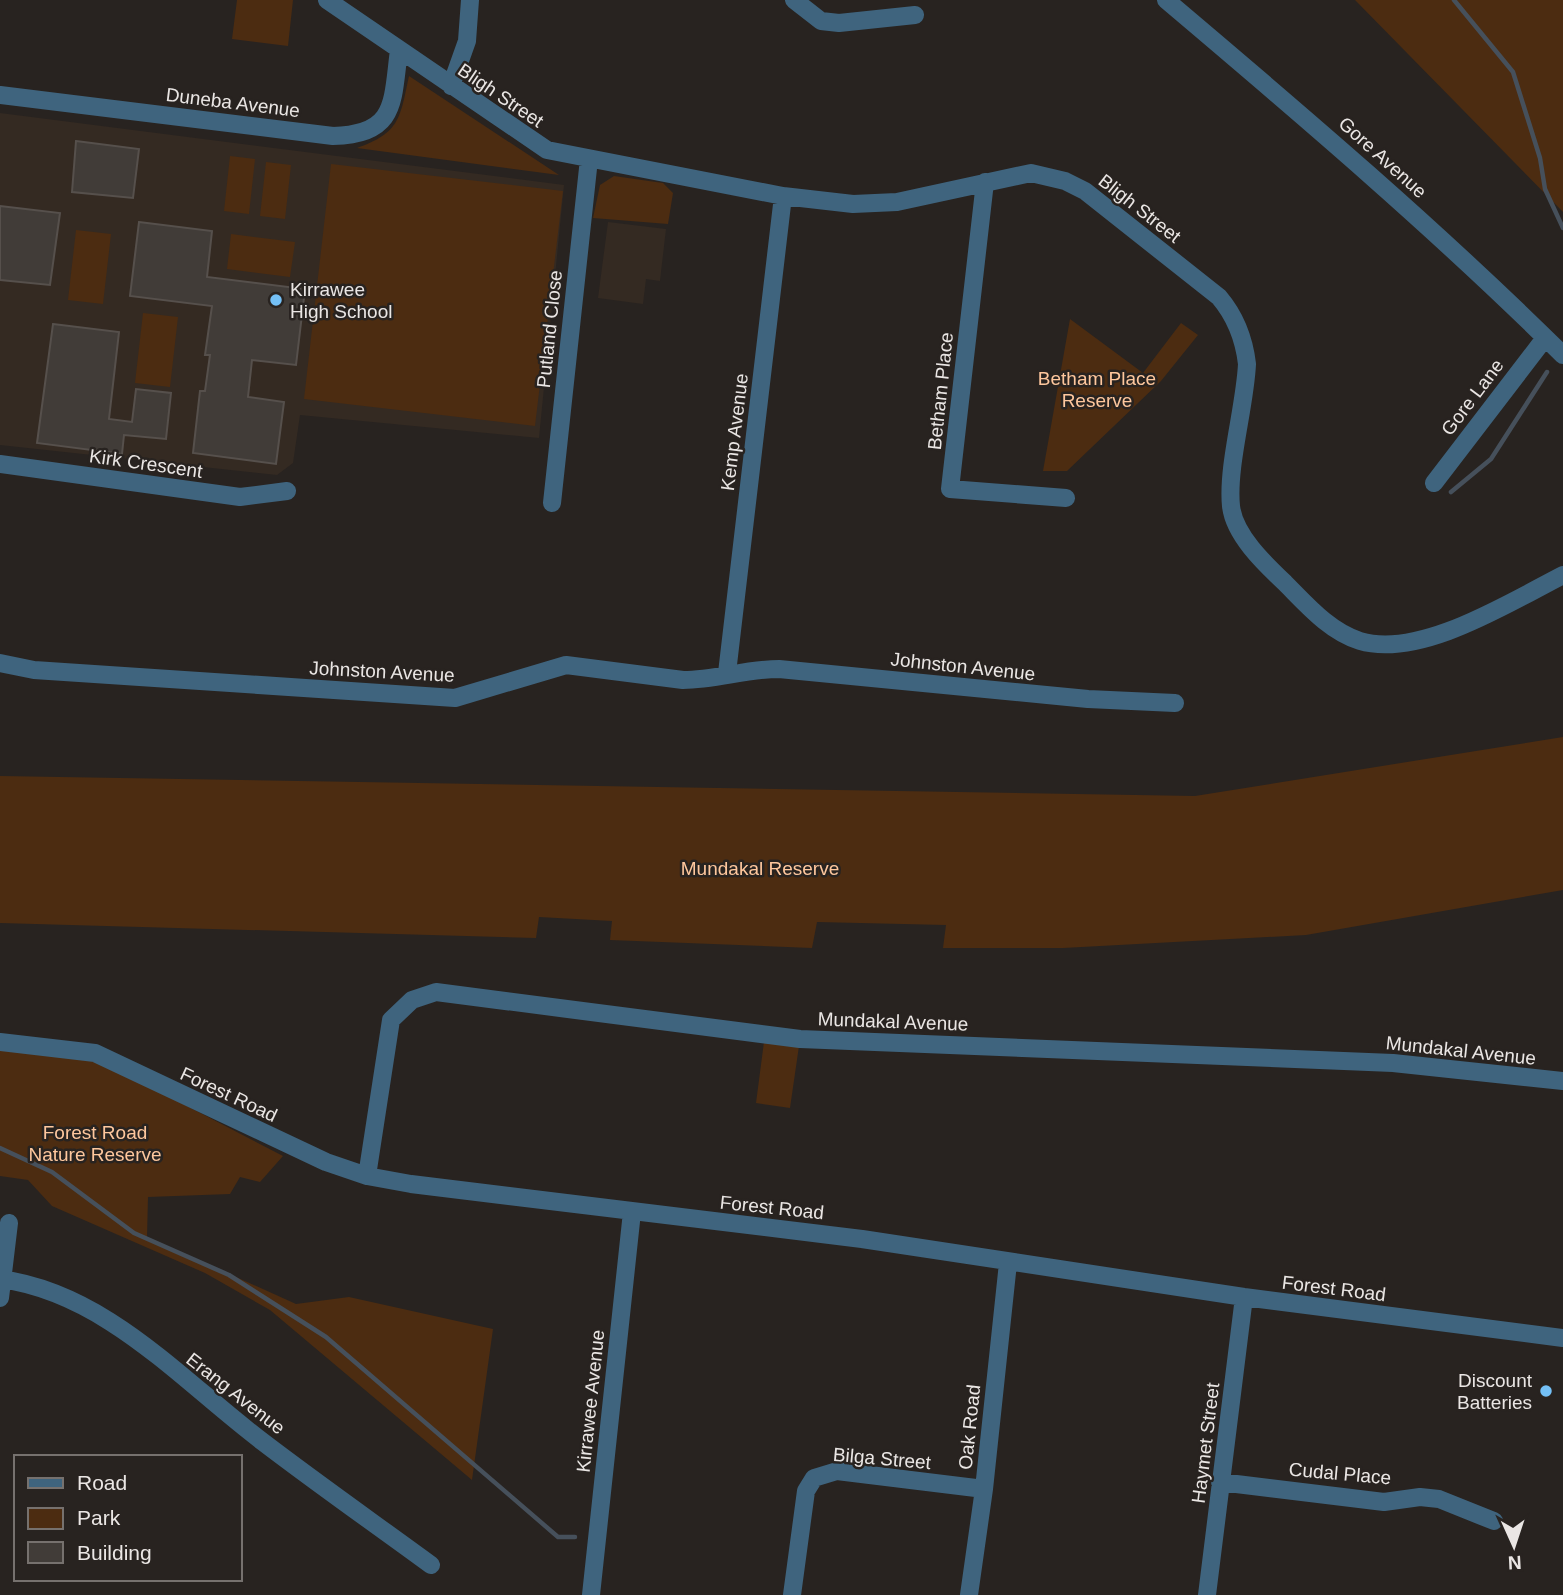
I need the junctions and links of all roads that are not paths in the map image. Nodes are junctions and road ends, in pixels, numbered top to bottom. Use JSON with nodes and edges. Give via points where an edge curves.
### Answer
{"nodes":[{"id":1,"x":327,"y":0,"type":"edge"},
{"id":2,"x":470,"y":0,"type":"edge"},
{"id":3,"x":794,"y":0,"type":"edge"},
{"id":4,"x":1167,"y":0,"type":"edge"},
{"id":5,"x":915,"y":15,"type":"dead end"},
{"id":6,"x":399,"y":50,"type":"junction"},
{"id":7,"x":450,"y":86,"type":"junction"},
{"id":8,"x":0,"y":95,"type":"edge"},
{"id":9,"x":589,"y":159,"type":"junction"},
{"id":10,"x":985,"y":182,"type":"junction"},
{"id":11,"x":783,"y":196,"type":"junction"},
{"id":12,"x":1545,"y":338,"type":"junction"},
{"id":13,"x":1563,"y":355,"type":"edge"},
{"id":14,"x":0,"y":464,"type":"edge"},
{"id":15,"x":1434,"y":483,"type":"dead end"},
{"id":16,"x":287,"y":491,"type":"dead end"},
{"id":17,"x":1066,"y":498,"type":"dead end"},
{"id":18,"x":552,"y":503,"type":"dead end"},
{"id":19,"x":1563,"y":575,"type":"edge"},
{"id":20,"x":0,"y":663,"type":"edge"},
{"id":21,"x":727,"y":673,"type":"junction"},
{"id":22,"x":1175,"y":703,"type":"dead end"},
{"id":23,"x":0,"y":1042,"type":"edge"},
{"id":24,"x":1563,"y":1081,"type":"edge"},
{"id":25,"x":367,"y":1176,"type":"junction"},
{"id":26,"x":632,"y":1212,"type":"junction"},
{"id":27,"x":9,"y":1223,"type":"dead end"},
{"id":28,"x":1008,"y":1263,"type":"junction"},
{"id":29,"x":1,"y":1280,"type":"edge"},
{"id":30,"x":1244,"y":1297,"type":"junction"},
{"id":31,"x":0,"y":1298,"type":"edge"},
{"id":32,"x":1563,"y":1338,"type":"edge"},
{"id":33,"x":1220,"y":1482,"type":"junction"},
{"id":34,"x":984,"y":1489,"type":"junction"},
{"id":35,"x":1494,"y":1521,"type":"dead end"},
{"id":36,"x":430,"y":1565,"type":"dead end"},
{"id":37,"x":591,"y":1595,"type":"edge"},
{"id":38,"x":792,"y":1595,"type":"edge"},
{"id":39,"x":969,"y":1595,"type":"edge"},
{"id":40,"x":1207,"y":1595,"type":"edge"}],
"edges":[{"from":1,"to":6,"type":"street","name":"Bligh Street"},
{"from":2,"to":7,"type":"street","via":[[467,41]]},
{"from":3,"to":5,"type":"street","via":[[821,21]]},
{"from":4,"to":12,"type":"street","name":"Gore Avenue","via":[[1321,130]]},
{"from":6,"to":7,"type":"street","name":"Bligh Street"},
{"from":6,"to":8,"type":"street","name":"Duneba Avenue","via":[[389,114],[381,124],[354,135]]},
{"from":7,"to":9,"type":"street","name":"Bligh Street","via":[[532,143]]},
{"from":9,"to":11,"type":"street","name":"Bligh Street"},
{"from":9,"to":18,"type":"street","name":"Putland Close"},
{"from":10,"to":11,"type":"street","name":"Bligh Street","via":[[876,205]]},
{"from":10,"to":17,"type":"street","name":"Betham Place","via":[[950,489]]},
{"from":10,"to":19,"type":"street","name":"Bligh Street","via":[[1031,173],[1058,178],[1085,191],[1229,309],[1244,343],[1247,364],[1232,490],[1234,520],[1278,577],[1319,617],[1357,640],[1376,645],[1402,643],[1460,625]]},
{"from":11,"to":21,"type":"street","name":"Kemp Avenue"},
{"from":12,"to":13,"type":"street","name":"Gore Avenue"},
{"from":12,"to":15,"type":"street","name":"Gore Lane"},
{"from":14,"to":16,"type":"street","name":"Kirk Crescent","via":[[240,497]]},
{"from":20,"to":21,"type":"street","name":"Johnston Avenue","via":[[34,670],[455,698],[566,665],[683,680]]},
{"from":21,"to":22,"type":"street","name":"Johnston Avenue","via":[[779,669]]},
{"from":23,"to":25,"type":"street","name":"Forest Road","via":[[95,1053],[300,1151]]},
{"from":24,"to":25,"type":"street","name":"Mundakal Avenue","via":[[1393,1063],[800,1039],[436,992],[412,1000],[391,1020]]},
{"from":25,"to":26,"type":"street","name":"Forest Road"},
{"from":26,"to":28,"type":"street","name":"Forest Road","via":[[862,1238]]},
{"from":26,"to":37,"type":"street","name":"Kirrawee Avenue"},
{"from":27,"to":29,"type":"street"},
{"from":28,"to":30,"type":"street","name":"Forest Road"},
{"from":28,"to":34,"type":"street","name":"Oak Road"},
{"from":29,"to":31,"type":"street"},
{"from":29,"to":36,"type":"street","name":"Erang Avenue","via":[[32,1285],[111,1320],[263,1442]]},
{"from":30,"to":32,"type":"street","name":"Forest Road"},
{"from":30,"to":33,"type":"street","name":"Haymet Street"},
{"from":33,"to":35,"type":"street","name":"Cudal Place","via":[[1384,1502],[1439,1499]]},
{"from":33,"to":40,"type":"street","name":"Haymet Street"},
{"from":34,"to":38,"type":"street","name":"Bilga Street","via":[[837,1471],[820,1474],[806,1491]]},
{"from":34,"to":39,"type":"street","name":"Oak Road"}]}
